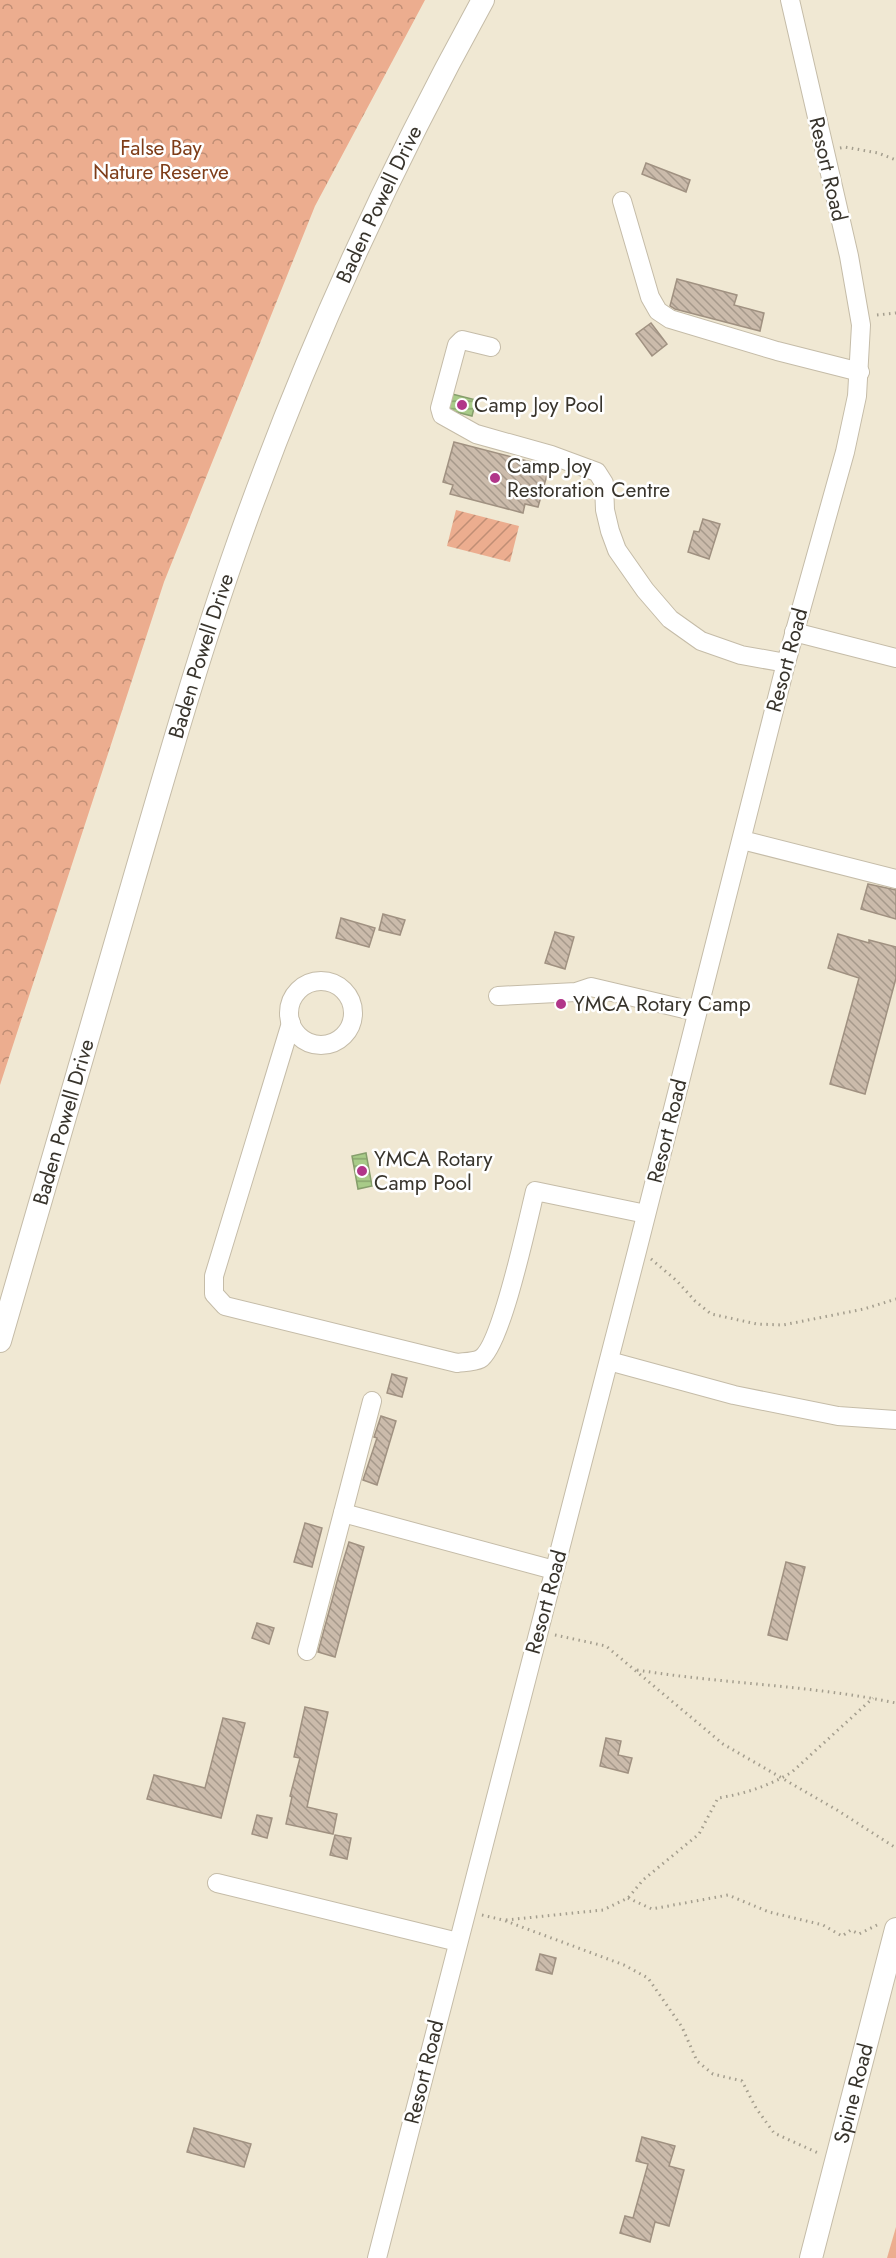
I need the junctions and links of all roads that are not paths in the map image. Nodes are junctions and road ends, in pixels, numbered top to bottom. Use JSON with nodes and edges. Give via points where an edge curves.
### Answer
{"nodes":[{"id":1,"x":483,"y":0,"type":"edge"},
{"id":2,"x":790,"y":0,"type":"edge"},
{"id":3,"x":622,"y":201,"type":"dead end"},
{"id":4,"x":491,"y":347,"type":"dead end"},
{"id":5,"x":860,"y":372,"type":"junction"},
{"id":6,"x":794,"y":632,"type":"junction"},
{"id":7,"x":896,"y":658,"type":"edge"},
{"id":8,"x":786,"y":663,"type":"junction"},
{"id":9,"x":742,"y":840,"type":"junction"},
{"id":10,"x":896,"y":879,"type":"edge"},
{"id":11,"x":498,"y":996,"type":"dead end"},
{"id":12,"x":697,"y":1012,"type":"junction"},
{"id":13,"x":291,"y":1023,"type":"dead end"},
{"id":14,"x":645,"y":1214,"type":"junction"},
{"id":15,"x":0,"y":1341,"type":"edge"},
{"id":16,"x":609,"y":1361,"type":"junction"},
{"id":17,"x":372,"y":1401,"type":"dead end"},
{"id":18,"x":896,"y":1420,"type":"edge"},
{"id":19,"x":343,"y":1514,"type":"junction"},
{"id":20,"x":554,"y":1570,"type":"junction"},
{"id":21,"x":308,"y":1652,"type":"dead end"},
{"id":22,"x":217,"y":1883,"type":"dead end"},
{"id":23,"x":889,"y":1926,"type":"edge"},
{"id":24,"x":458,"y":1942,"type":"junction"},
{"id":25,"x":376,"y":2258,"type":"edge"},
{"id":26,"x":811,"y":2258,"type":"edge"}],
"edges":[{"from":1,"to":15,"type":"main road","name":"Baden Powell Drive","via":[[361,242],[285,419],[242,532],[186,704]]},
{"from":2,"to":5,"type":"street","name":"Resort Road","via":[[849,256],[861,325]]},
{"from":3,"to":5,"type":"street","via":[[640,267],[658,311],[670,319]]},
{"from":4,"to":8,"type":"street","via":[[462,340],[457,345],[440,408],[442,415],[476,434],[597,472],[604,483],[605,510],[617,550],[670,618],[701,641],[741,655]]},
{"from":5,"to":6,"type":"street","name":"Resort Road","via":[[845,452]]},
{"from":6,"to":7,"type":"street"},
{"from":6,"to":8,"type":"street","name":"Resort Road"},
{"from":8,"to":9,"type":"street","name":"Resort Road"},
{"from":9,"to":10,"type":"street"},
{"from":9,"to":12,"type":"street","name":"Resort Road"},
{"from":11,"to":12,"type":"street","via":[[576,992],[591,987]]},
{"from":12,"to":14,"type":"street","name":"Resort Road"},
{"from":13,"to":14,"type":"street","via":[[239,1215],[214,1276],[214,1294],[225,1306],[457,1363],[480,1359],[490,1348],[501,1321],[535,1191]]},
{"from":14,"to":16,"type":"street","name":"Resort Road"},
{"from":16,"to":18,"type":"street","via":[[734,1395],[838,1416]]},
{"from":16,"to":20,"type":"street","name":"Resort Road"},
{"from":17,"to":19,"type":"street"},
{"from":19,"to":20,"type":"street"},
{"from":19,"to":21,"type":"street"},
{"from":20,"to":24,"type":"street","name":"Resort Road"},
{"from":22,"to":24,"type":"street"},
{"from":23,"to":26,"type":"main road","name":"Spine Road"},
{"from":24,"to":25,"type":"street","name":"Resort Road"}]}
